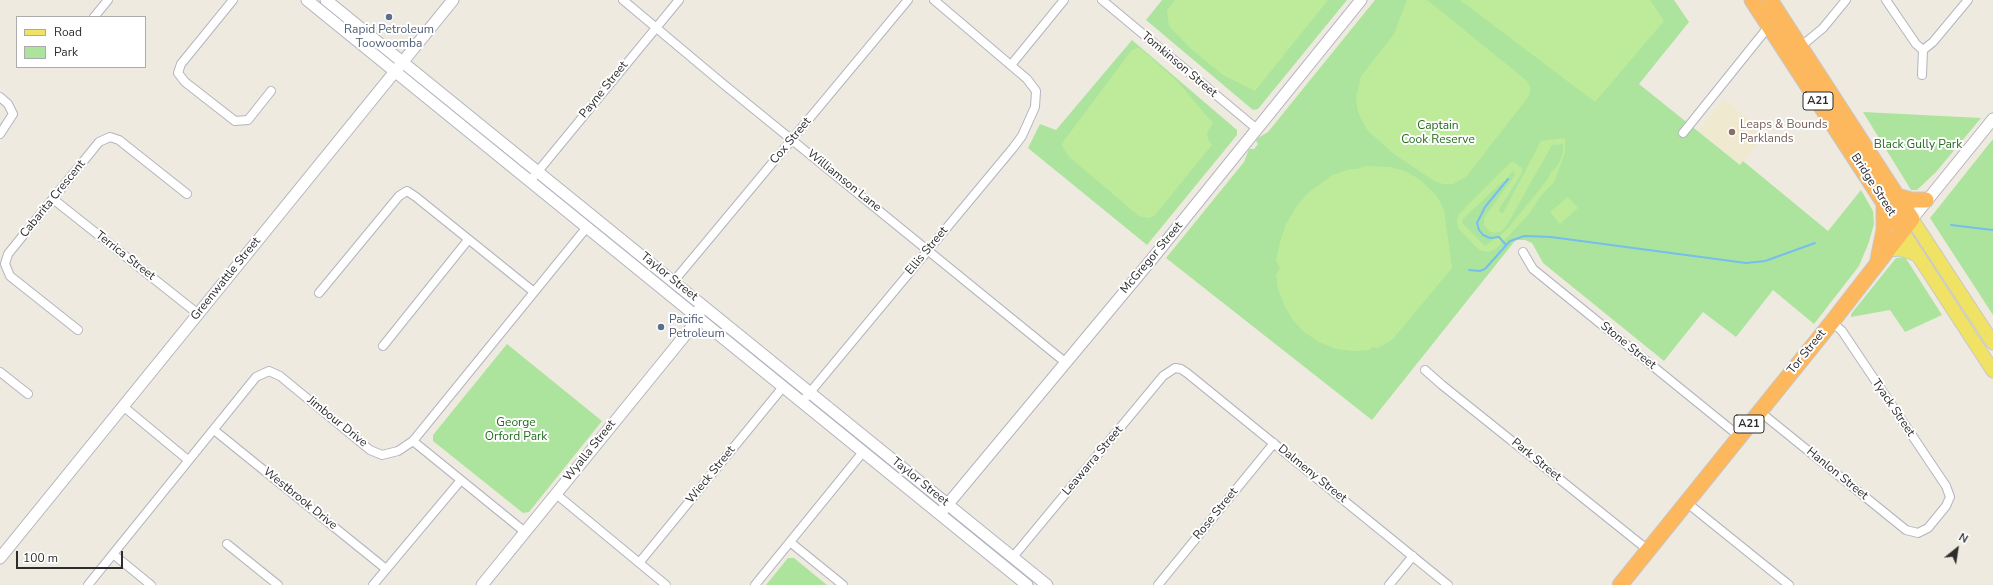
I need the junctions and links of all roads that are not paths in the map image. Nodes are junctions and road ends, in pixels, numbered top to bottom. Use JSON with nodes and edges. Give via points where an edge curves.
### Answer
{"nodes":[{"id":1,"x":108,"y":0,"type":"edge"},
{"id":2,"x":233,"y":0,"type":"edge"},
{"id":3,"x":307,"y":0,"type":"edge"},
{"id":4,"x":326,"y":0,"type":"edge"},
{"id":5,"x":453,"y":0,"type":"edge"},
{"id":6,"x":623,"y":0,"type":"edge"},
{"id":7,"x":679,"y":0,"type":"edge"},
{"id":8,"x":908,"y":0,"type":"edge"},
{"id":9,"x":934,"y":0,"type":"edge"},
{"id":10,"x":1064,"y":0,"type":"edge"},
{"id":11,"x":1362,"y":0,"type":"edge"},
{"id":12,"x":1752,"y":0,"type":"edge"},
{"id":13,"x":1770,"y":0,"type":"edge"},
{"id":14,"x":1846,"y":0,"type":"edge"},
{"id":15,"x":1886,"y":0,"type":"edge"},
{"id":16,"x":1968,"y":0,"type":"edge"},
{"id":17,"x":1104,"y":1,"type":"edge"},
{"id":18,"x":95,"y":16,"type":"edge"},
{"id":19,"x":1769,"y":26,"type":"junction"},
{"id":20,"x":656,"y":27,"type":"junction"},
{"id":21,"x":1923,"y":50,"type":"junction"},
{"id":22,"x":1794,"y":51,"type":"junction"},
{"id":23,"x":402,"y":61,"type":"junction"},
{"id":24,"x":1010,"y":65,"type":"junction"},
{"id":25,"x":394,"y":70,"type":"junction"},
{"id":26,"x":1922,"y":75,"type":"dead end"},
{"id":27,"x":271,"y":91,"type":"dead end"},
{"id":28,"x":0,"y":97,"type":"edge"},
{"id":29,"x":1993,"y":119,"type":"edge"},
{"id":30,"x":1257,"y":129,"type":"junction"},
{"id":31,"x":1683,"y":133,"type":"dead end"},
{"id":32,"x":0,"y":134,"type":"edge"},
{"id":33,"x":793,"y":139,"type":"junction"},
{"id":34,"x":538,"y":172,"type":"junction"},
{"id":35,"x":530,"y":181,"type":"junction"},
{"id":36,"x":187,"y":194,"type":"dead end"},
{"id":37,"x":53,"y":199,"type":"junction"},
{"id":38,"x":1890,"y":199,"type":"junction"},
{"id":39,"x":1926,"y":200,"type":"junction"},
{"id":40,"x":1912,"y":219,"type":"junction"},
{"id":41,"x":587,"y":227,"type":"junction"},
{"id":42,"x":1902,"y":231,"type":"junction"},
{"id":43,"x":468,"y":240,"type":"junction"},
{"id":44,"x":928,"y":250,"type":"junction"},
{"id":45,"x":1888,"y":250,"type":"junction"},
{"id":46,"x":1523,"y":252,"type":"dead end"},
{"id":47,"x":1918,"y":255,"type":"junction"},
{"id":48,"x":1878,"y":263,"type":"junction"},
{"id":49,"x":674,"y":281,"type":"junction"},
{"id":50,"x":534,"y":292,"type":"junction"},
{"id":51,"x":319,"y":293,"type":"dead end"},
{"id":52,"x":197,"y":313,"type":"junction"},
{"id":53,"x":699,"y":318,"type":"junction"},
{"id":54,"x":1832,"y":322,"type":"junction"},
{"id":55,"x":78,"y":330,"type":"dead end"},
{"id":56,"x":1993,"y":343,"type":"edge"},
{"id":57,"x":383,"y":346,"type":"dead end"},
{"id":58,"x":1065,"y":362,"type":"junction"},
{"id":59,"x":1175,"y":368,"type":"joint"},
{"id":60,"x":1425,"y":370,"type":"dead end"},
{"id":61,"x":1993,"y":371,"type":"edge"},
{"id":62,"x":0,"y":372,"type":"edge"},
{"id":63,"x":783,"y":387,"type":"junction"},
{"id":64,"x":810,"y":392,"type":"junction"},
{"id":65,"x":28,"y":394,"type":"dead end"},
{"id":66,"x":802,"y":402,"type":"junction"},
{"id":67,"x":124,"y":407,"type":"junction"},
{"id":68,"x":1759,"y":411,"type":"junction"},
{"id":69,"x":214,"y":430,"type":"junction"},
{"id":70,"x":1739,"y":436,"type":"junction"},
{"id":71,"x":413,"y":441,"type":"junction"},
{"id":72,"x":1274,"y":443,"type":"junction"},
{"id":73,"x":863,"y":452,"type":"junction"},
{"id":74,"x":188,"y":460,"type":"junction"},
{"id":75,"x":461,"y":480,"type":"junction"},
{"id":76,"x":556,"y":494,"type":"junction"},
{"id":77,"x":1686,"y":502,"type":"junction"},
{"id":78,"x":948,"y":504,"type":"junction"},
{"id":79,"x":940,"y":514,"type":"junction"},
{"id":80,"x":526,"y":532,"type":"junction"},
{"id":81,"x":1918,"y":533,"type":"joint"},
{"id":82,"x":790,"y":542,"type":"junction"},
{"id":83,"x":227,"y":544,"type":"dead end"},
{"id":84,"x":1648,"y":550,"type":"junction"},
{"id":85,"x":113,"y":554,"type":"junction"},
{"id":86,"x":1413,"y":556,"type":"junction"},
{"id":87,"x":0,"y":558,"type":"edge"},
{"id":88,"x":1013,"y":558,"type":"junction"},
{"id":89,"x":639,"y":563,"type":"junction"},
{"id":90,"x":386,"y":569,"type":"junction"},
{"id":91,"x":88,"y":585,"type":"edge"},
{"id":92,"x":151,"y":585,"type":"edge"},
{"id":93,"x":278,"y":585,"type":"edge"},
{"id":94,"x":372,"y":585,"type":"edge"},
{"id":95,"x":482,"y":585,"type":"edge"},
{"id":96,"x":666,"y":585,"type":"edge"},
{"id":97,"x":754,"y":585,"type":"edge"},
{"id":98,"x":843,"y":585,"type":"edge"},
{"id":99,"x":1027,"y":585,"type":"edge"},
{"id":100,"x":1047,"y":585,"type":"edge"},
{"id":101,"x":1158,"y":585,"type":"edge"},
{"id":102,"x":1389,"y":585,"type":"edge"},
{"id":103,"x":1448,"y":585,"type":"edge"},
{"id":104,"x":1620,"y":585,"type":"edge"},
{"id":105,"x":1789,"y":585,"type":"edge"}],
"edges":[{"from":1,"to":18,"type":"street"},
{"from":2,"to":27,"type":"street","via":[[181,64],[178,73],[185,82],[235,121],[248,120]]},
{"from":3,"to":25,"type":"main road","name":"Taylor Street"},
{"from":4,"to":23,"type":"main road","name":"Taylor Street"},
{"from":5,"to":23,"type":"main road","name":"Greenwattle Street"},
{"from":6,"to":20,"type":"street","name":"Williamson Lane"},
{"from":7,"to":20,"type":"street","name":"Payne Street"},
{"from":8,"to":33,"type":"street","name":"Cox Street"},
{"from":9,"to":24,"type":"street"},
{"from":10,"to":24,"type":"street"},
{"from":11,"to":30,"type":"main road","name":"McGregor Street"},
{"from":12,"to":19,"type":"highway","name":"Bridge Street","number":"A21"},
{"from":13,"to":22,"type":"highway","name":"Bridge Street","number":"A21"},
{"from":14,"to":22,"type":"street","via":[[1823,28]]},
{"from":15,"to":21,"type":"street","via":[[1916,44]]},
{"from":16,"to":21,"type":"street","via":[[1933,42]]},
{"from":17,"to":30,"type":"street","name":"Tomkinson Street"},
{"from":19,"to":22,"type":"highway","name":"Bridge Street","number":"A21"},
{"from":19,"to":31,"type":"street"},
{"from":20,"to":33,"type":"street","name":"Williamson Lane"},
{"from":20,"to":34,"type":"street","name":"Payne Street"},
{"from":21,"to":26,"type":"street"},
{"from":22,"to":38,"type":"highway","name":"Bridge Street","number":"A21"},
{"from":23,"to":25,"type":"main road","name":"Greenwattle Street"},
{"from":23,"to":34,"type":"main road","name":"Taylor Street"},
{"from":24,"to":44,"type":"street","name":"Ellis Street","via":[[1027,79],[1036,91],[1035,107],[1022,136]]},
{"from":25,"to":35,"type":"main road","name":"Taylor Street"},
{"from":25,"to":52,"type":"main road","name":"Greenwattle Street"},
{"from":28,"to":32,"type":"street","via":[[8,104],[13,114]]},
{"from":29,"to":39,"type":"main road","name":"Tor Street"},
{"from":30,"to":58,"type":"main road","name":"McGregor Street"},
{"from":33,"to":44,"type":"street","name":"Williamson Lane"},
{"from":33,"to":49,"type":"street","name":"Cox Street"},
{"from":34,"to":35,"type":"street","name":"Payne Street"},
{"from":34,"to":49,"type":"main road","name":"Taylor Street"},
{"from":35,"to":41,"type":"main road","name":"Taylor Street"},
{"from":36,"to":37,"type":"street","name":"Cabarita Crescent","via":[[119,140],[110,137],[99,142]]},
{"from":37,"to":52,"type":"street","name":"Terrica Street"},
{"from":37,"to":55,"type":"street","name":"Cabarita Crescent","via":[[8,254],[5,264],[10,276]]},
{"from":38,"to":39,"type":"highway"},
{"from":38,"to":40,"type":"highway","name":"Bridge Street","number":"A21"},
{"from":38,"to":42,"type":"highway","name":"Bridge Street"},
{"from":38,"to":48,"type":"highway","number":"A21"},
{"from":39,"to":40,"type":"main road","name":"Tor Street"},
{"from":40,"to":42,"type":"highway","name":"Tor Street","number":"A21"},
{"from":40,"to":56,"type":"main road","name":"Bridge Street"},
{"from":41,"to":50,"type":"street","name":"Jimbour Drive"},
{"from":41,"to":53,"type":"main road","name":"Taylor Street"},
{"from":42,"to":45,"type":"highway","name":"Tor Street","number":"A21"},
{"from":42,"to":47,"type":"main road","name":"Bridge Street"},
{"from":43,"to":50,"type":"street"},
{"from":43,"to":51,"type":"street","via":[[407,191],[399,196]]},
{"from":43,"to":57,"type":"street"},
{"from":44,"to":58,"type":"street","name":"Williamson Lane"},
{"from":44,"to":64,"type":"street","name":"Ellis Street"},
{"from":45,"to":47,"type":"main road","via":[[1902,249]]},
{"from":45,"to":48,"type":"highway","name":"Tor Street","number":"A21"},
{"from":46,"to":70,"type":"street","name":"Stone Street","via":[[1533,269]]},
{"from":47,"to":61,"type":"main road","name":"Bridge Street"},
{"from":48,"to":54,"type":"highway","name":"Tor Street","number":"A21"},
{"from":49,"to":53,"type":"main road","via":[[679,291],[700,309]]},
{"from":49,"to":64,"type":"main road","name":"Taylor Street"},
{"from":50,"to":71,"type":"street","name":"Jimbour Drive"},
{"from":52,"to":67,"type":"main road","name":"Greenwattle Street"},
{"from":53,"to":63,"type":"main road","name":"Taylor Street"},
{"from":53,"to":76,"type":"main road","name":"Wyalla Street"},
{"from":54,"to":68,"type":"highway","name":"Tor Street","number":"A21"},
{"from":54,"to":81,"type":"street","name":"Tyack Street","via":[[1842,331],[1946,486],[1950,497],[1946,506],[1928,528]]},
{"from":58,"to":78,"type":"main road","name":"McGregor Street"},
{"from":59,"to":72,"type":"street","name":"Dalmeny Street","via":[[1187,373]]},
{"from":59,"to":88,"type":"street","name":"Leawarra Street","via":[[1164,376]]},
{"from":60,"to":84,"type":"street","name":"Park Street"},
{"from":62,"to":65,"type":"street"},
{"from":63,"to":66,"type":"main road","name":"Taylor Street"},
{"from":63,"to":89,"type":"street","name":"Wieck Street"},
{"from":64,"to":66,"type":"street","name":"Ellis Street"},
{"from":64,"to":78,"type":"main road","name":"Taylor Street"},
{"from":66,"to":73,"type":"main road","name":"Taylor Street"},
{"from":67,"to":74,"type":"street"},
{"from":67,"to":87,"type":"main road","name":"Greenwattle Street"},
{"from":68,"to":70,"type":"highway","name":"Tor Street","number":"A21"},
{"from":68,"to":81,"type":"street","name":"Hanlon Street","via":[[1906,530]]},
{"from":69,"to":71,"type":"street","name":"Jimbour Drive","via":[[256,377],[269,371],[280,376],[370,450],[382,455],[398,451]]},
{"from":69,"to":74,"type":"street","name":"Jimbour Drive"},
{"from":69,"to":90,"type":"street","name":"Westbrook Drive"},
{"from":70,"to":77,"type":"highway","name":"Tor Street","number":"A21"},
{"from":71,"to":75,"type":"street"},
{"from":72,"to":86,"type":"street","name":"Dalmeny Street"},
{"from":72,"to":101,"type":"street","name":"Rose Street"},
{"from":73,"to":79,"type":"main road","name":"Taylor Street"},
{"from":73,"to":82,"type":"street"},
{"from":74,"to":85,"type":"street","name":"Jimbour Drive"},
{"from":75,"to":80,"type":"street"},
{"from":75,"to":90,"type":"street"},
{"from":76,"to":80,"type":"main road","name":"Wyalla Street"},
{"from":76,"to":89,"type":"street"},
{"from":77,"to":84,"type":"highway","name":"Tor Street","number":"A21"},
{"from":77,"to":105,"type":"street"},
{"from":78,"to":79,"type":"main road","name":"McGregor Street"},
{"from":78,"to":88,"type":"main road","name":"Taylor Street"},
{"from":79,"to":99,"type":"main road","name":"Taylor Street"},
{"from":80,"to":95,"type":"main road","name":"Wyalla Street"},
{"from":82,"to":97,"type":"street"},
{"from":82,"to":98,"type":"street"},
{"from":83,"to":93,"type":"street"},
{"from":84,"to":104,"type":"highway","name":"Tor Street","number":"A21"},
{"from":85,"to":91,"type":"street","name":"Jimbour Drive"},
{"from":85,"to":92,"type":"street"},
{"from":86,"to":102,"type":"street"},
{"from":86,"to":103,"type":"street","name":"Dalmeny Street"},
{"from":88,"to":100,"type":"main road","name":"Taylor Street"},
{"from":89,"to":96,"type":"street"},
{"from":90,"to":94,"type":"street"}]}
